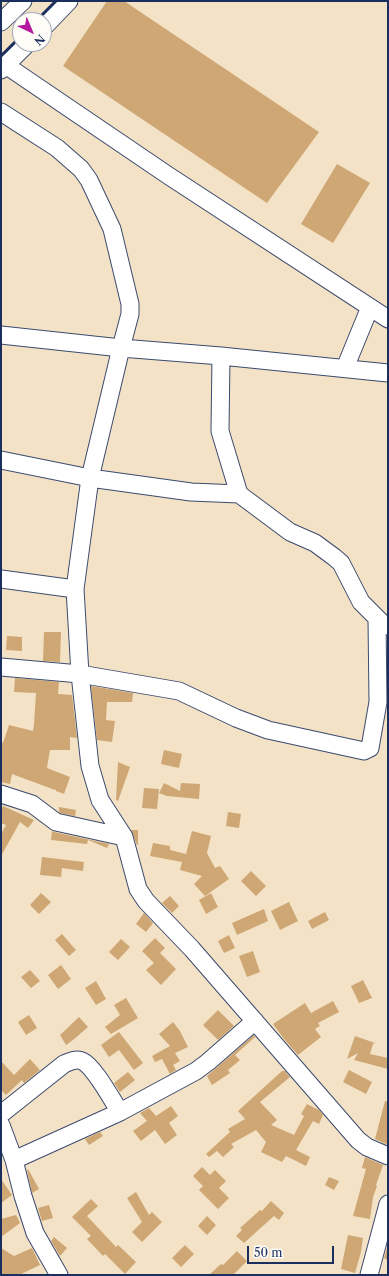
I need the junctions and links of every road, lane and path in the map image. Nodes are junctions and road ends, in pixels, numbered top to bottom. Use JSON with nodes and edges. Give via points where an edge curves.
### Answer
{"nodes":[{"id":1,"x":23,"y":1,"type":"edge"},
{"id":2,"x":69,"y":1,"type":"edge"},
{"id":3,"x":52,"y":19,"type":"edge"},
{"id":4,"x":1,"y":22,"type":"edge"},
{"id":5,"x":18,"y":52,"type":"edge"},
{"id":6,"x":3,"y":66,"type":"edge"},
{"id":7,"x":1,"y":112,"type":"edge"},
{"id":8,"x":370,"y":307,"type":"junction"},
{"id":9,"x":388,"y":319,"type":"edge"},
{"id":10,"x":1,"y":335,"type":"edge"},
{"id":11,"x":121,"y":348,"type":"junction"},
{"id":12,"x":222,"y":356,"type":"junction"},
{"id":13,"x":345,"y":368,"type":"junction"},
{"id":14,"x":388,"y":373,"type":"edge"},
{"id":15,"x":1,"y":460,"type":"edge"},
{"id":16,"x":90,"y":478,"type":"junction"},
{"id":17,"x":239,"y":494,"type":"junction"},
{"id":18,"x":1,"y":579,"type":"edge"},
{"id":19,"x":75,"y":589,"type":"junction"},
{"id":20,"x":383,"y":624,"type":"edge"},
{"id":21,"x":1,"y":667,"type":"edge"},
{"id":22,"x":80,"y":674,"type":"junction"},
{"id":23,"x":1,"y":794,"type":"edge"},
{"id":24,"x":124,"y":837,"type":"junction"},
{"id":25,"x":255,"y":1021,"type":"junction"},
{"id":26,"x":120,"y":1112,"type":"junction"},
{"id":27,"x":1,"y":1114,"type":"edge"},
{"id":28,"x":1,"y":1125,"type":"edge"},
{"id":29,"x":388,"y":1156,"type":"edge"},
{"id":30,"x":14,"y":1160,"type":"junction"},
{"id":31,"x":388,"y":1204,"type":"edge"},
{"id":32,"x":59,"y":1275,"type":"edge"},
{"id":33,"x":369,"y":1275,"type":"edge"}],
"edges":[{"from":1,"to":4,"type":"street"},
{"from":2,"to":3,"type":"street"},
{"from":5,"to":6,"type":"street"},
{"from":6,"to":8,"type":"street"},
{"from":7,"to":11,"type":"street","via":[[61,151],[89,180],[112,229],[130,304],[130,314]]},
{"from":8,"to":9,"type":"street"},
{"from":8,"to":13,"type":"street"},
{"from":10,"to":11,"type":"street"},
{"from":11,"to":12,"type":"street"},
{"from":11,"to":16,"type":"street"},
{"from":12,"to":13,"type":"street"},
{"from":12,"to":17,"type":"street","via":[[220,431]]},
{"from":13,"to":14,"type":"street"},
{"from":15,"to":16,"type":"street"},
{"from":16,"to":17,"type":"street","via":[[191,492]]},
{"from":16,"to":19,"type":"street"},
{"from":17,"to":20,"type":"street","via":[[290,532],[315,543],[341,563],[361,602]]},
{"from":18,"to":19,"type":"street"},
{"from":19,"to":22,"type":"street"},
{"from":20,"to":22,"type":"street","via":[[378,702],[370,748],[364,751],[268,730],[180,691]]},
{"from":21,"to":22,"type":"street"},
{"from":22,"to":24,"type":"street","via":[[90,766],[100,800]]},
{"from":23,"to":24,"type":"street","via":[[32,804],[56,822]]},
{"from":24,"to":25,"type":"street","via":[[138,889]]},
{"from":25,"to":26,"type":"street","via":[[196,1071]]},
{"from":25,"to":29,"type":"street","via":[[358,1140]]},
{"from":26,"to":27,"type":"street","via":[[90,1067],[81,1060],[64,1064]]},
{"from":26,"to":30,"type":"street"},
{"from":28,"to":30,"type":"street"},
{"from":30,"to":32,"type":"street","via":[[36,1233]]},
{"from":31,"to":33,"type":"street"}]}
